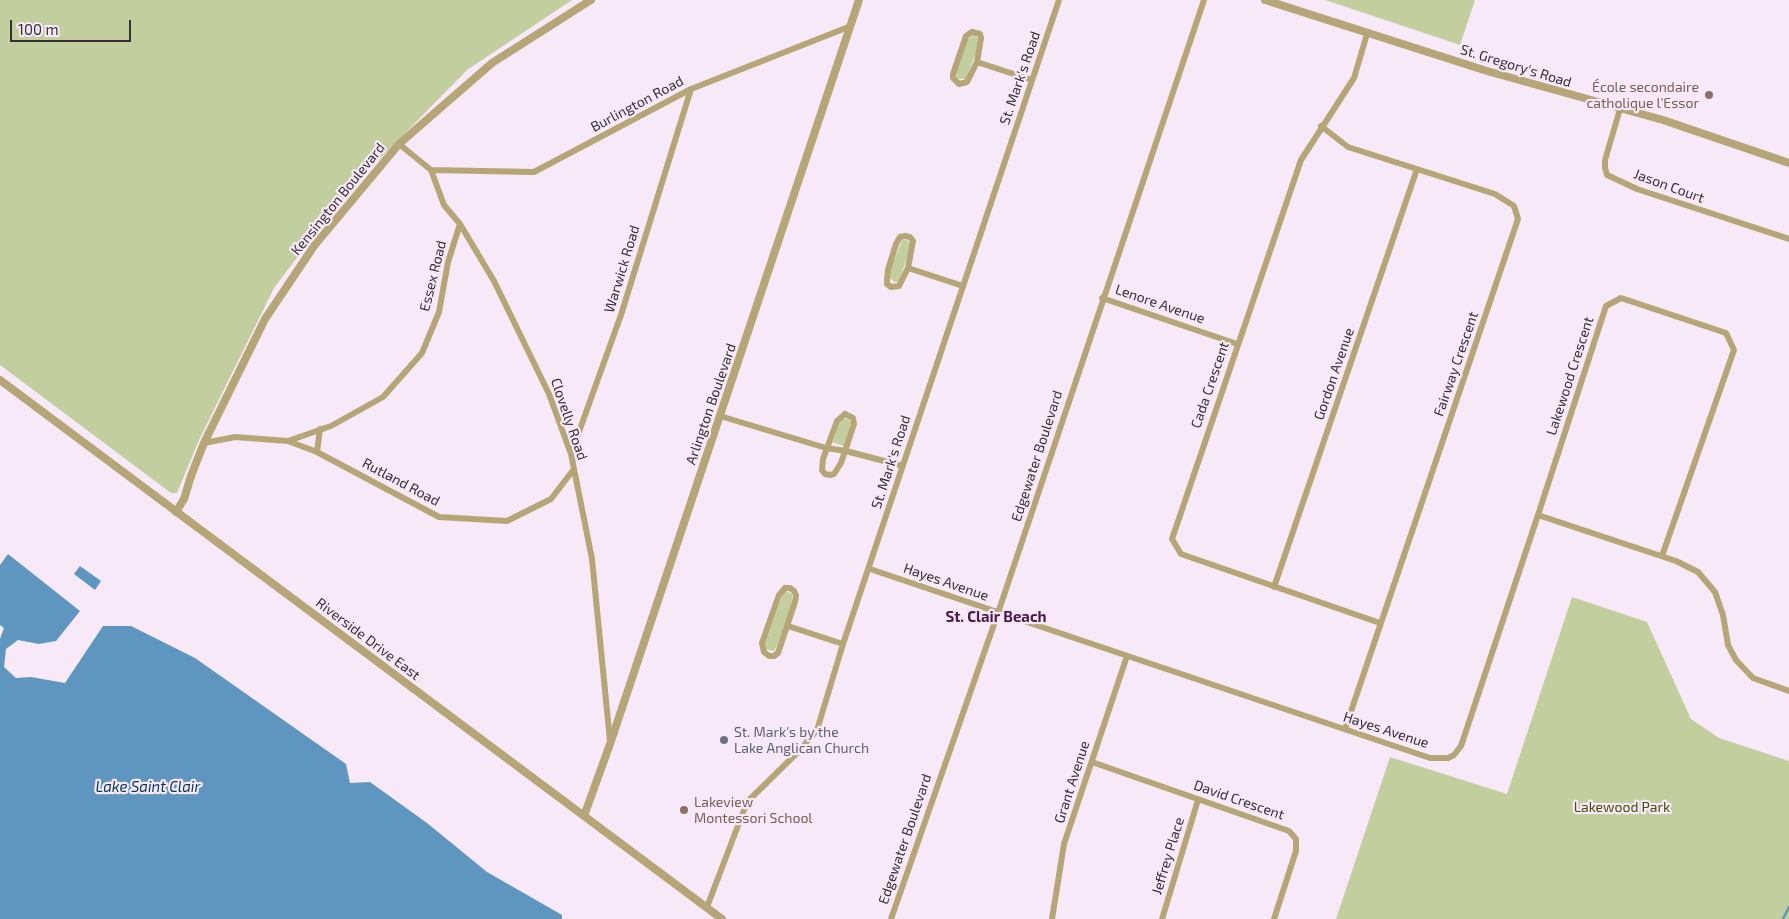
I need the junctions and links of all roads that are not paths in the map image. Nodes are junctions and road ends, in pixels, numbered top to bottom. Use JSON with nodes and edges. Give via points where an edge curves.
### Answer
{"nodes":[{"id":1,"x":591,"y":0,"type":"edge"},
{"id":2,"x":859,"y":0,"type":"edge"},
{"id":3,"x":1059,"y":0,"type":"edge"},
{"id":4,"x":1204,"y":0,"type":"edge"},
{"id":5,"x":1265,"y":0,"type":"edge"},
{"id":6,"x":850,"y":26,"type":"junction"},
{"id":7,"x":1367,"y":34,"type":"junction"},
{"id":8,"x":977,"y":62,"type":"junction"},
{"id":9,"x":1032,"y":80,"type":"junction"},
{"id":10,"x":691,"y":90,"type":"junction"},
{"id":11,"x":1620,"y":109,"type":"junction"},
{"id":12,"x":1322,"y":126,"type":"junction"},
{"id":13,"x":399,"y":144,"type":"junction"},
{"id":14,"x":1789,"y":163,"type":"edge"},
{"id":15,"x":1417,"y":169,"type":"junction"},
{"id":16,"x":431,"y":170,"type":"junction"},
{"id":17,"x":460,"y":224,"type":"junction"},
{"id":18,"x":1789,"y":239,"type":"edge"},
{"id":19,"x":908,"y":268,"type":"junction"},
{"id":20,"x":963,"y":286,"type":"junction"},
{"id":21,"x":1102,"y":298,"type":"junction"},
{"id":22,"x":1238,"y":344,"type":"junction"},
{"id":23,"x":0,"y":380,"type":"edge"},
{"id":24,"x":720,"y":416,"type":"junction"},
{"id":25,"x":320,"y":429,"type":"junction"},
{"id":26,"x":288,"y":441,"type":"junction"},
{"id":27,"x":204,"y":443,"type":"junction"},
{"id":28,"x":826,"y":448,"type":"junction"},
{"id":29,"x":846,"y":451,"type":"junction"},
{"id":30,"x":316,"y":452,"type":"junction"},
{"id":31,"x":571,"y":454,"type":"junction"},
{"id":32,"x":903,"y":466,"type":"junction"},
{"id":33,"x":574,"y":469,"type":"junction"},
{"id":34,"x":176,"y":512,"type":"junction"},
{"id":35,"x":1538,"y":515,"type":"junction"},
{"id":36,"x":1662,"y":556,"type":"junction"},
{"id":37,"x":870,"y":569,"type":"junction"},
{"id":38,"x":1274,"y":587,"type":"junction"},
{"id":39,"x":998,"y":612,"type":"junction"},
{"id":40,"x":1380,"y":623,"type":"junction"},
{"id":41,"x":788,"y":626,"type":"junction"},
{"id":42,"x":844,"y":644,"type":"junction"},
{"id":43,"x":1127,"y":656,"type":"junction"},
{"id":44,"x":1789,"y":691,"type":"edge"},
{"id":45,"x":1345,"y":730,"type":"junction"},
{"id":46,"x":610,"y":744,"type":"junction"},
{"id":47,"x":1092,"y":762,"type":"junction"},
{"id":48,"x":1198,"y":800,"type":"junction"},
{"id":49,"x":584,"y":816,"type":"junction"},
{"id":50,"x":707,"y":907,"type":"junction"},
{"id":51,"x":722,"y":919,"type":"edge"},
{"id":52,"x":891,"y":919,"type":"edge"},
{"id":53,"x":1052,"y":919,"type":"edge"},
{"id":54,"x":1162,"y":919,"type":"edge"},
{"id":55,"x":1274,"y":919,"type":"edge"}],
"edges":[{"from":1,"to":13,"type":"street","name":"Kensington Boulevard","via":[[492,63]]},
{"from":2,"to":6,"type":"street","name":"Arlington Boulevard"},
{"from":3,"to":9,"type":"street","name":"St. Mark's Road"},
{"from":4,"to":21,"type":"street","name":"Edgewater Boulevard"},
{"from":5,"to":7,"type":"street","name":"St. Gregory's Road"},
{"from":6,"to":10,"type":"street","name":"Burlington Road"},
{"from":6,"to":24,"type":"street","name":"Arlington Boulevard"},
{"from":7,"to":11,"type":"street","name":"St. Gregory's Road"},
{"from":7,"to":12,"type":"street","name":"Cada Crescent","via":[[1354,78]]},
{"from":8,"to":8,"type":"street","via":[[982,43],[980,34],[972,32],[966,36],[959,54],[953,74],[955,82],[967,82]]},
{"from":8,"to":9,"type":"street"},
{"from":9,"to":20,"type":"street","name":"St. Mark's Road"},
{"from":10,"to":16,"type":"street","name":"Burlington Road","via":[[534,172]]},
{"from":10,"to":31,"type":"street","name":"Warwick Road","via":[[621,315]]},
{"from":11,"to":14,"type":"street","name":"St. Gregory's Road","via":[[1663,120]]},
{"from":11,"to":18,"type":"street","name":"Jason Court","via":[[1605,160],[1607,175],[1636,189]]},
{"from":12,"to":15,"type":"street","name":"Fairway Crescent","via":[[1348,147]]},
{"from":12,"to":22,"type":"street","name":"Cada Crescent","via":[[1301,160]]},
{"from":13,"to":16,"type":"street"},
{"from":13,"to":27,"type":"street","name":"Kensington Boulevard","via":[[314,246],[264,319]]},
{"from":15,"to":38,"type":"street","name":"Gordon Avenue"},
{"from":15,"to":40,"type":"street","name":"Fairway Crescent","via":[[1494,194],[1514,206],[1518,219]]},
{"from":16,"to":17,"type":"street","name":"Clovelly Road","via":[[444,205]]},
{"from":17,"to":25,"type":"street","name":"Essex Road","via":[[448,262],[440,312],[422,353],[383,397]]},
{"from":17,"to":31,"type":"street","name":"Clovelly Road","via":[[494,281],[549,394]]},
{"from":19,"to":19,"type":"street","via":[[913,241],[905,236],[900,237],[896,244],[888,284],[899,286]]},
{"from":19,"to":20,"type":"street"},
{"from":20,"to":32,"type":"street","name":"St. Mark's Road"},
{"from":21,"to":22,"type":"street","name":"Lenore Avenue"},
{"from":21,"to":39,"type":"street","name":"Edgewater Boulevard"},
{"from":22,"to":38,"type":"street","name":"Cada Crescent","via":[[1172,539],[1181,554]]},
{"from":23,"to":34,"type":"street","name":"Riverside Drive East"},
{"from":24,"to":28,"type":"street"},
{"from":24,"to":46,"type":"street","name":"Arlington Boulevard"},
{"from":25,"to":26,"type":"street","name":"Essex Road"},
{"from":25,"to":30,"type":"street"},
{"from":26,"to":27,"type":"street","name":"Rutland Road","via":[[235,437]]},
{"from":26,"to":30,"type":"street","name":"Rutland Road"},
{"from":27,"to":34,"type":"street","name":"Kensington Boulevard","via":[[184,499]]},
{"from":28,"to":29,"type":"street"},
{"from":28,"to":29,"type":"street","via":[[822,470],[830,475],[838,469]]},
{"from":28,"to":29,"type":"street","via":[[837,421],[845,414],[853,418],[854,424]]},
{"from":29,"to":32,"type":"street"},
{"from":30,"to":33,"type":"street","name":"Rutland Road","via":[[439,516],[507,521],[551,499]]},
{"from":31,"to":33,"type":"street","name":"Clovelly Road"},
{"from":32,"to":37,"type":"street","name":"St. Mark's Road"},
{"from":33,"to":46,"type":"street","name":"Clovelly Road","via":[[592,559]]},
{"from":34,"to":49,"type":"street","name":"Riverside Drive East"},
{"from":35,"to":36,"type":"street"},
{"from":35,"to":36,"type":"street","name":"Lakewood Crescent","via":[[1606,306],[1621,298],[1726,333],[1734,350]]},
{"from":35,"to":45,"type":"street","name":"Hayes Avenue","via":[[1461,746],[1454,755],[1430,758]]},
{"from":36,"to":44,"type":"street","via":[[1698,572],[1715,592],[1728,645],[1736,660],[1753,678]]},
{"from":37,"to":39,"type":"street","name":"Hayes Avenue"},
{"from":37,"to":42,"type":"street","name":"St. Mark's Road"},
{"from":38,"to":40,"type":"street","name":"Cada Crescent"},
{"from":39,"to":43,"type":"street","name":"Hayes Avenue"},
{"from":39,"to":52,"type":"street","name":"Edgewater Boulevard"},
{"from":40,"to":45,"type":"street","name":"Fairway Crescent"},
{"from":41,"to":41,"type":"street","via":[[796,594],[788,588],[782,590],[777,600],[762,643],[764,652],[769,656],[776,655]]},
{"from":41,"to":42,"type":"street"},
{"from":42,"to":50,"type":"street","name":"St. Mark's Road","via":[[817,730],[748,802]]},
{"from":43,"to":45,"type":"street","name":"Hayes Avenue"},
{"from":43,"to":47,"type":"street","name":"Grant Avenue"},
{"from":46,"to":49,"type":"street","name":"Arlington Boulevard"},
{"from":47,"to":48,"type":"street","name":"David Crescent"},
{"from":47,"to":53,"type":"street","name":"Grant Avenue","via":[[1064,844]]},
{"from":48,"to":54,"type":"street","name":"Jeffrey Place"},
{"from":48,"to":55,"type":"street","name":"David Crescent","via":[[1289,831],[1296,839],[1296,851]]},
{"from":49,"to":50,"type":"street","name":"Riverside Drive East"},
{"from":50,"to":51,"type":"street","name":"Riverside Drive East"}]}
